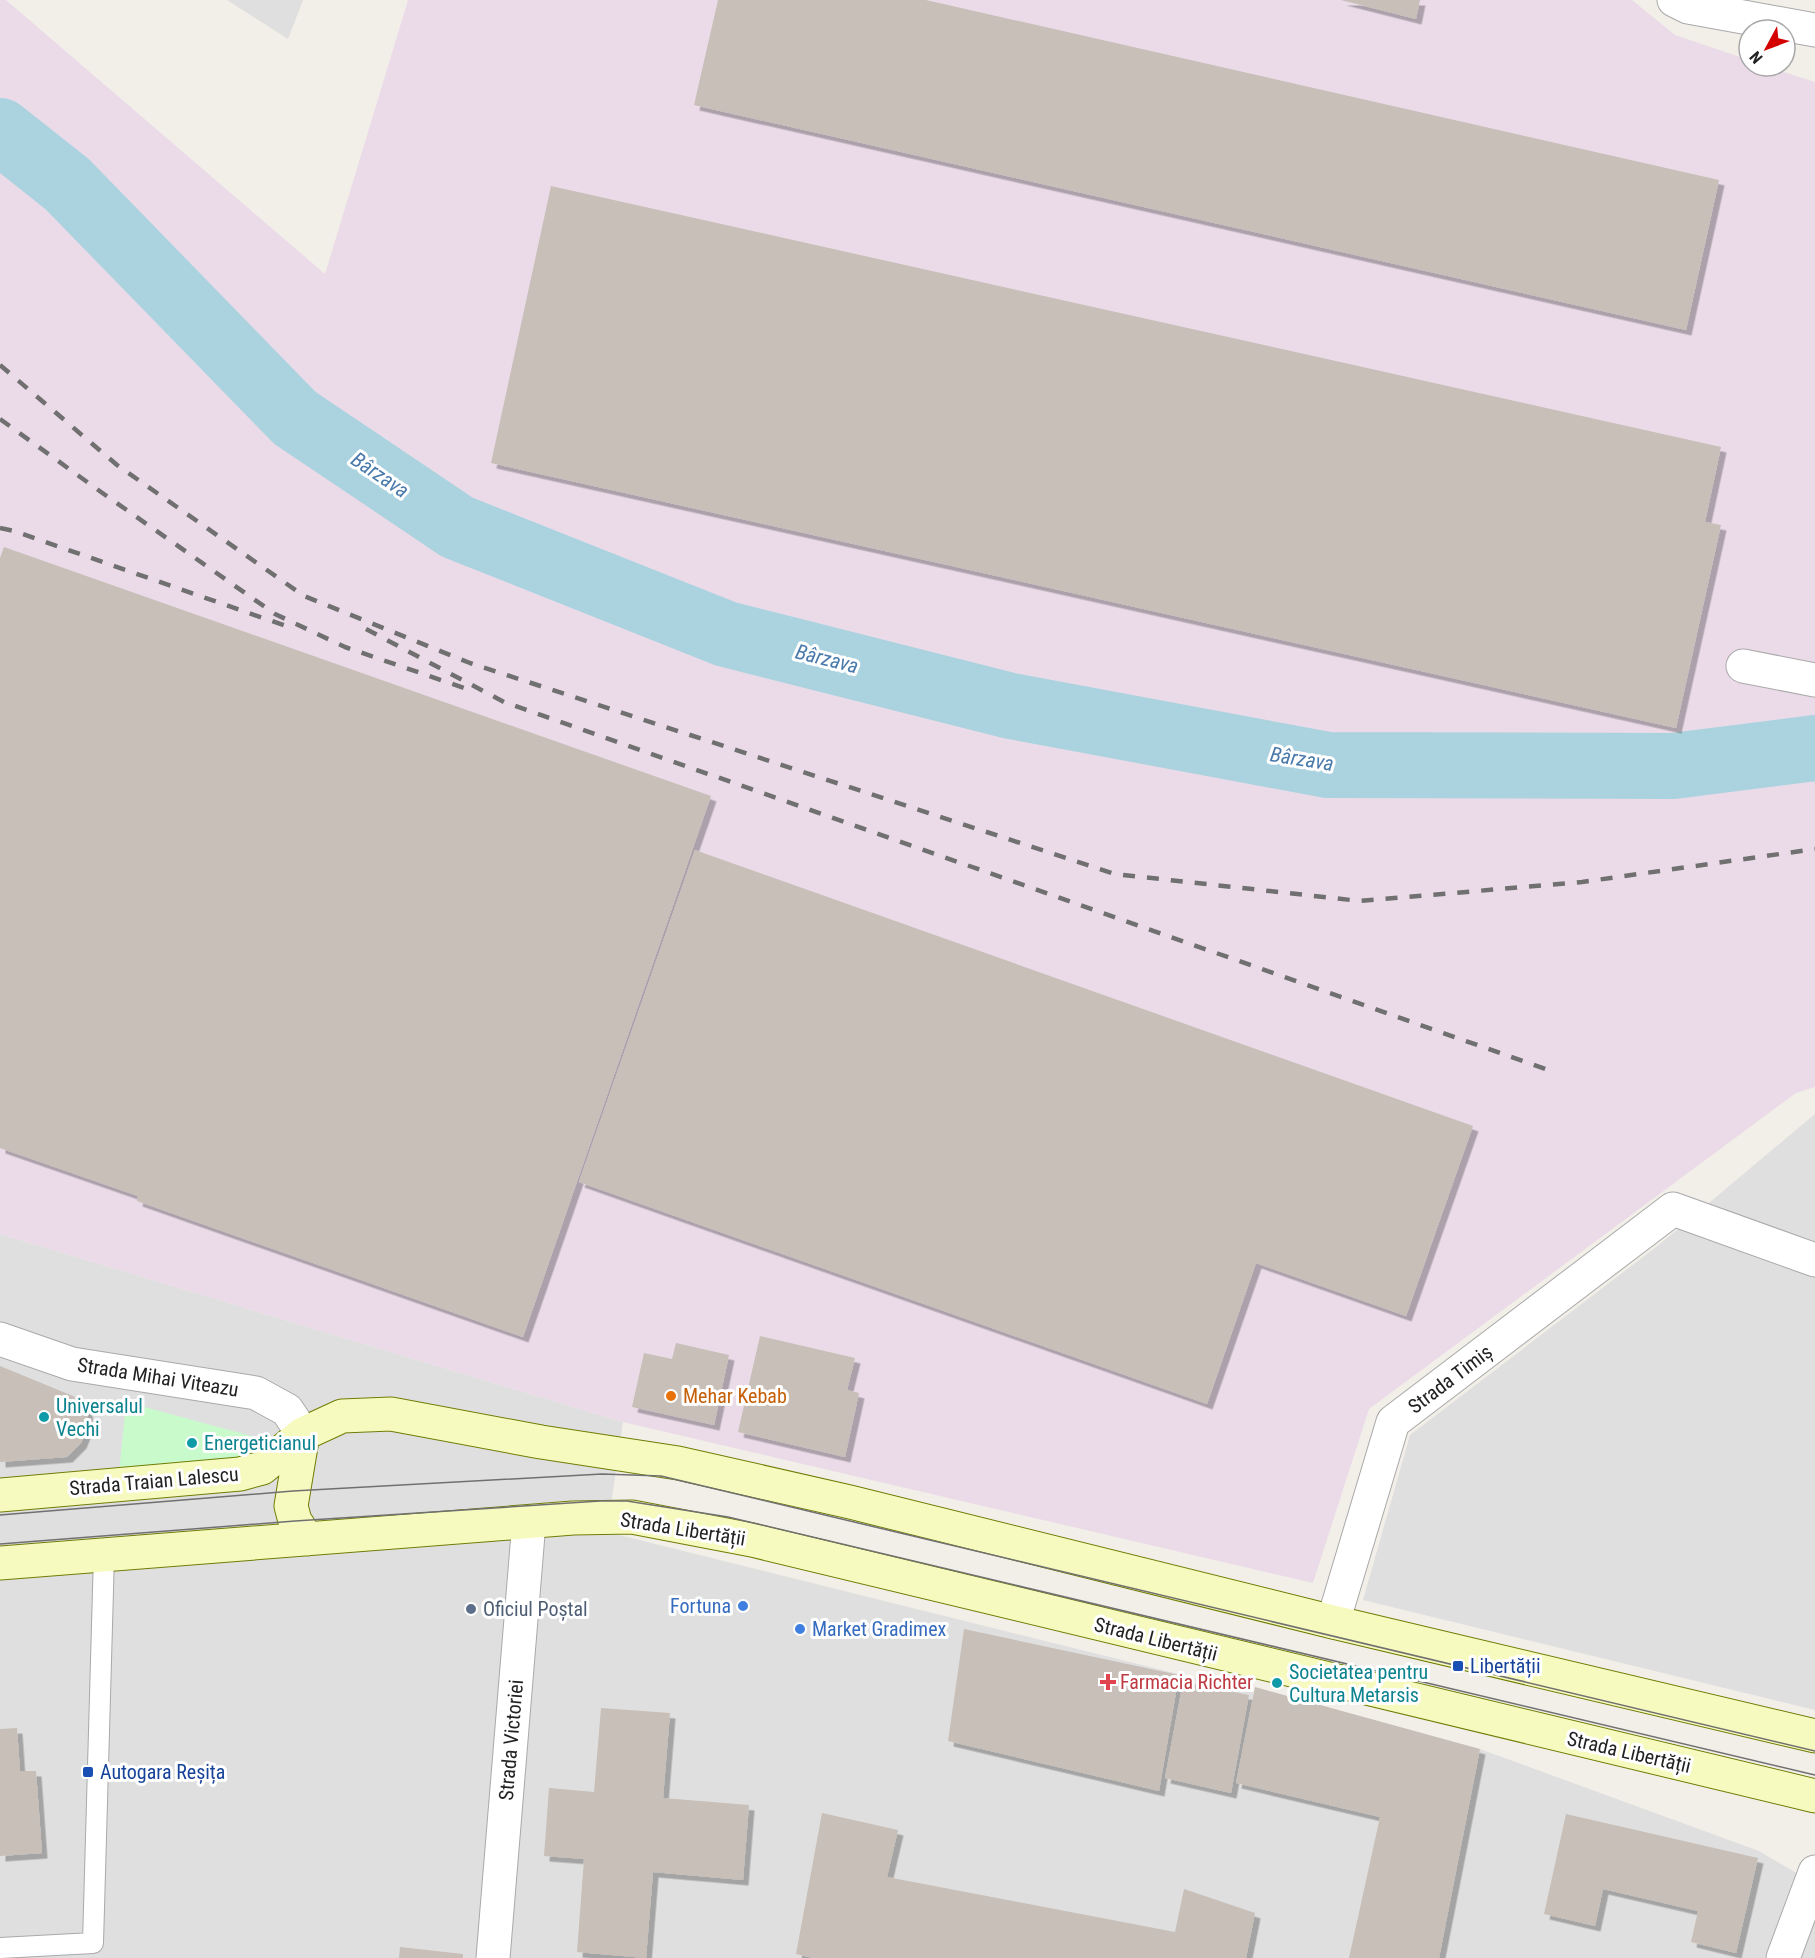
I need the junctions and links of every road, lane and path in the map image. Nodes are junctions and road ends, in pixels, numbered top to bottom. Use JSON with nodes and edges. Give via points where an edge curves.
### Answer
{"nodes":[{"id":1,"x":1674,"y":0,"type":"edge"},
{"id":2,"x":1815,"y":30,"type":"edge"},
{"id":3,"x":1743,"y":666,"type":"dead end"},
{"id":4,"x":1815,"y":680,"type":"edge"},
{"id":5,"x":1815,"y":1260,"type":"edge"},
{"id":6,"x":0,"y":1339,"type":"edge"},
{"id":7,"x":303,"y":1434,"type":"junction"},
{"id":8,"x":0,"y":1495,"type":"edge"},
{"id":9,"x":530,"y":1522,"type":"junction"},
{"id":10,"x":307,"y":1539,"type":"junction"},
{"id":11,"x":104,"y":1555,"type":"junction"},
{"id":12,"x":0,"y":1563,"type":"edge"},
{"id":13,"x":1333,"y":1622,"type":"junction"},
{"id":14,"x":1815,"y":1736,"type":"edge"},
{"id":15,"x":1815,"y":1796,"type":"edge"},
{"id":16,"x":1815,"y":1872,"type":"edge"},
{"id":17,"x":0,"y":1948,"type":"edge"},
{"id":18,"x":493,"y":1958,"type":"edge"},
{"id":19,"x":1783,"y":1958,"type":"edge"}],
"edges":[{"from":1,"to":2,"type":"street","via":[[1688,7]]},
{"from":3,"to":4,"type":"street"},
{"from":5,"to":13,"type":"street","name":"Strada Timiș","via":[[1672,1209],[1393,1422]]},
{"from":6,"to":7,"type":"street","name":"Strada Mihai Viteazu","via":[[72,1364],[256,1393],[287,1410]]},
{"from":7,"to":8,"type":"main road","name":"Strada Traian Lalescu","via":[[262,1468],[240,1474]]},
{"from":7,"to":10,"type":"main road","via":[[291,1506]]},
{"from":7,"to":13,"type":"main road","name":"Strada Traian Lalescu","via":[[342,1416],[392,1414],[678,1463]]},
{"from":9,"to":10,"type":"main road"},
{"from":9,"to":15,"type":"main road","name":"Strada Libertății","via":[[632,1517],[752,1540]]},
{"from":9,"to":18,"type":"street","name":"Strada Victoriei"},
{"from":10,"to":11,"type":"main road"},
{"from":11,"to":12,"type":"main road"},
{"from":11,"to":17,"type":"lane","via":[[93,1943]]},
{"from":13,"to":14,"type":"main road"},
{"from":16,"to":19,"type":"street"}]}
